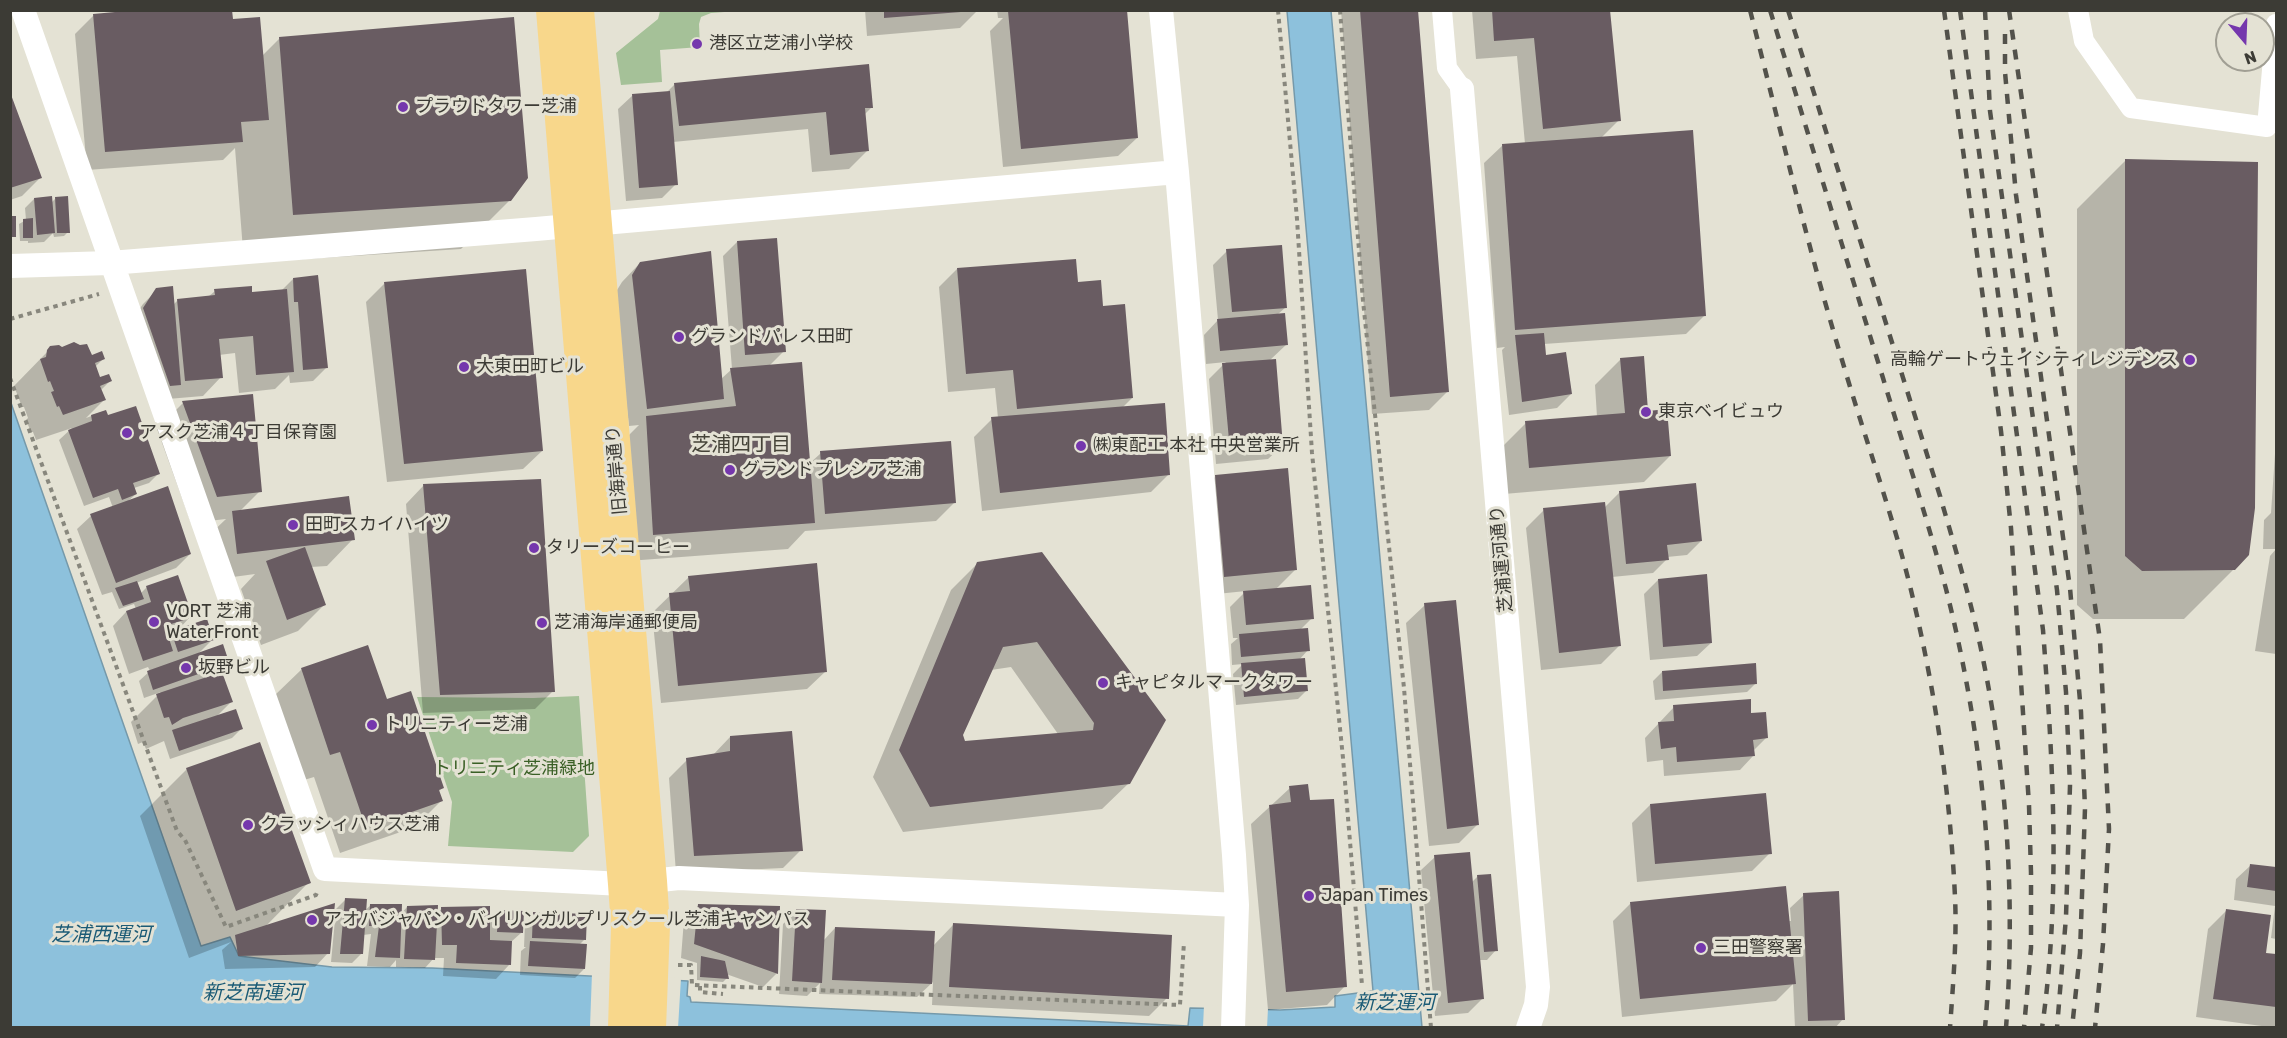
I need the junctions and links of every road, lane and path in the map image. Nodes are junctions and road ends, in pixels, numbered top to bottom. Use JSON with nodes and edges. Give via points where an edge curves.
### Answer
{"nodes":[{"id":1,"x":23,"y":10,"type":"edge"},
{"id":2,"x":550,"y":10,"type":"edge"},
{"id":3,"x":579,"y":10,"type":"edge"},
{"id":4,"x":1161,"y":10,"type":"edge"},
{"id":5,"x":1278,"y":10,"type":"edge"},
{"id":6,"x":1340,"y":10,"type":"edge"},
{"id":7,"x":1442,"y":10,"type":"edge"},
{"id":8,"x":2078,"y":10,"type":"edge"},
{"id":9,"x":2277,"y":24,"type":"edge"},
{"id":10,"x":1462,"y":89,"type":"joint"},
{"id":11,"x":1177,"y":172,"type":"junction"},
{"id":12,"x":582,"y":224,"type":"junction"},
{"id":13,"x":110,"y":263,"type":"junction"},
{"id":14,"x":11,"y":266,"type":"edge"},
{"id":15,"x":119,"y":288,"type":"junction"},
{"id":16,"x":10,"y":319,"type":"edge"},
{"id":17,"x":10,"y":378,"type":"edge"},
{"id":18,"x":325,"y":869,"type":"junction"},
{"id":19,"x":652,"y":881,"type":"junction"},
{"id":20,"x":623,"y":884,"type":"junction"},
{"id":21,"x":1237,"y":905,"type":"junction"},
{"id":22,"x":1184,"y":942,"type":"dead end"},
{"id":23,"x":652,"y":964,"type":"junction"},
{"id":24,"x":1362,"y":985,"type":"dead end"},
{"id":25,"x":700,"y":986,"type":"junction"},
{"id":26,"x":723,"y":994,"type":"dead end"},
{"id":27,"x":623,"y":1028,"type":"edge"},
{"id":28,"x":651,"y":1028,"type":"edge"},
{"id":29,"x":1233,"y":1028,"type":"edge"},
{"id":30,"x":1431,"y":1028,"type":"edge"},
{"id":31,"x":1527,"y":1028,"type":"edge"}],
"edges":[{"from":1,"to":13,"type":"street"},
{"from":2,"to":12,"type":"main road","name":"旧海岸通り"},
{"from":3,"to":12,"type":"main road","name":"旧海岸通り"},
{"from":4,"to":11,"type":"street"},
{"from":5,"to":24,"type":"path","via":[[1312,453]]},
{"from":6,"to":30,"type":"path","via":[[1363,301],[1404,688]]},
{"from":7,"to":10,"type":"street","via":[[1448,68]]},
{"from":8,"to":9,"type":"street","via":[[2084,41],[2131,108],[2267,127]]},
{"from":10,"to":31,"type":"street","name":"芝浦運河通り","via":[[1538,987]]},
{"from":11,"to":12,"type":"street"},
{"from":11,"to":21,"type":"street"},
{"from":12,"to":13,"type":"street"},
{"from":12,"to":19,"type":"main road","name":"旧海岸通り"},
{"from":12,"to":20,"type":"main road","name":"旧海岸通り"},
{"from":13,"to":14,"type":"street"},
{"from":13,"to":15,"type":"street"},
{"from":15,"to":16,"type":"path"},
{"from":15,"to":18,"type":"street"},
{"from":17,"to":18,"type":"path","via":[[177,831],[185,840],[226,927],[316,895]]},
{"from":18,"to":20,"type":"street"},
{"from":19,"to":20,"type":"street"},
{"from":19,"to":21,"type":"street","via":[[679,878]]},
{"from":19,"to":23,"type":"main road","name":"旧海岸通り"},
{"from":20,"to":23,"type":"main road","name":"旧海岸通り"},
{"from":21,"to":29,"type":"street"},
{"from":22,"to":25,"type":"path","via":[[1180,1005]]},
{"from":23,"to":25,"type":"path","via":[[691,965],[692,986]]},
{"from":23,"to":27,"type":"main road"},
{"from":23,"to":28,"type":"main road"},
{"from":25,"to":26,"type":"path","via":[[700,992]]}]}
